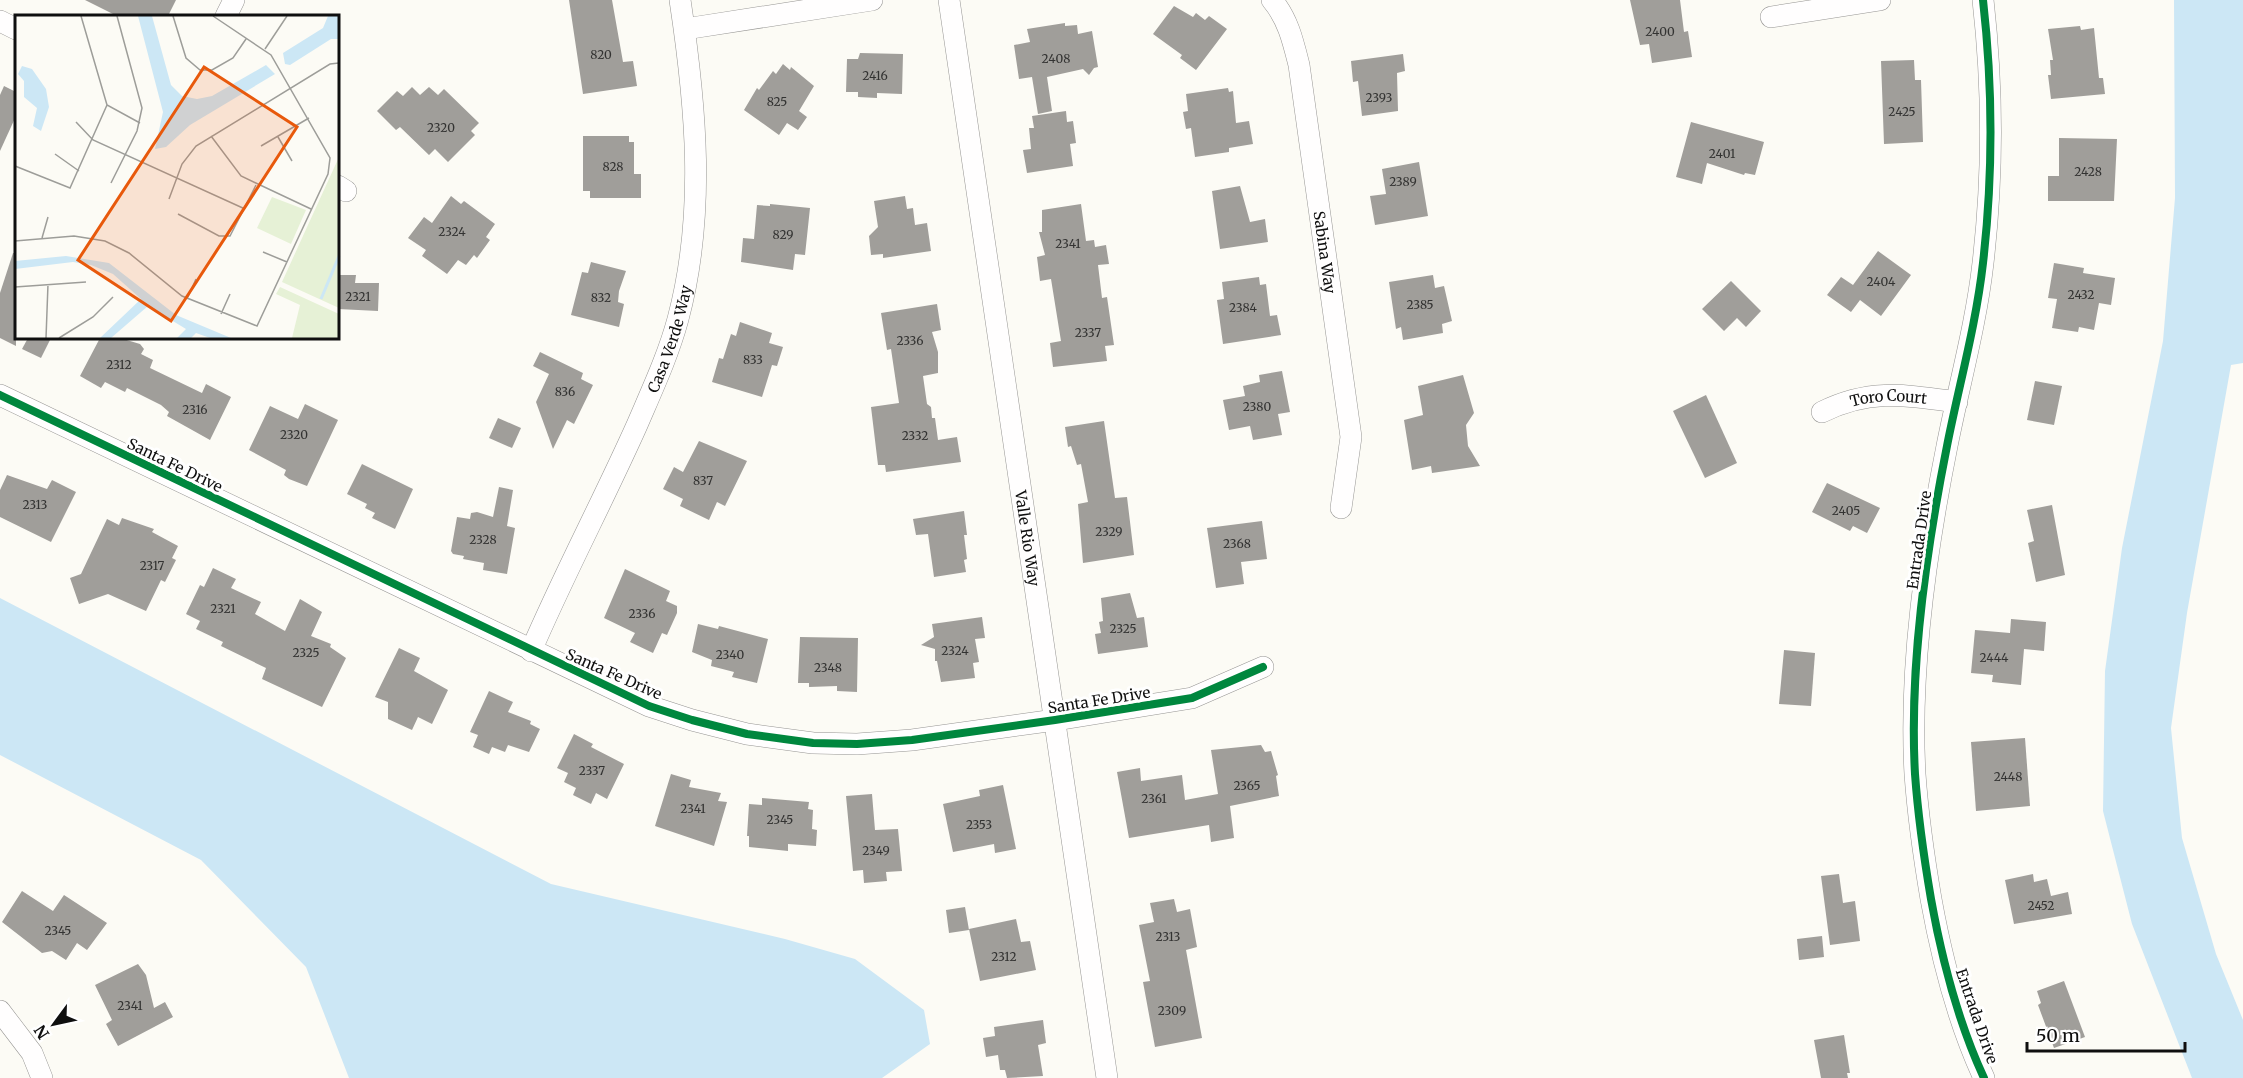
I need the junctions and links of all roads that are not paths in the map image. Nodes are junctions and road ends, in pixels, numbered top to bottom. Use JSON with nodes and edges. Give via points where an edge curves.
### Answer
{"nodes":[{"id":1,"x":234,"y":0,"type":"edge"},
{"id":2,"x":680,"y":0,"type":"edge"},
{"id":3,"x":872,"y":0,"type":"edge"},
{"id":4,"x":949,"y":0,"type":"edge"},
{"id":5,"x":1272,"y":0,"type":"edge"},
{"id":6,"x":1880,"y":0,"type":"edge"},
{"id":7,"x":1983,"y":0,"type":"edge"},
{"id":8,"x":226,"y":15,"type":"edge"},
{"id":9,"x":1771,"y":16,"type":"dead end"},
{"id":10,"x":0,"y":21,"type":"edge"},
{"id":11,"x":15,"y":28,"type":"edge"},
{"id":12,"x":685,"y":29,"type":"junction"},
{"id":13,"x":0,"y":395,"type":"edge"},
{"id":14,"x":1957,"y":402,"type":"junction"},
{"id":15,"x":1822,"y":412,"type":"dead end"},
{"id":16,"x":1341,"y":508,"type":"dead end"},
{"id":17,"x":531,"y":651,"type":"junction"},
{"id":18,"x":1263,"y":667,"type":"dead end"},
{"id":19,"x":1055,"y":720,"type":"junction"},
{"id":20,"x":0,"y":1011,"type":"edge"},
{"id":21,"x":42,"y":1078,"type":"edge"},
{"id":22,"x":1107,"y":1078,"type":"edge"},
{"id":23,"x":1984,"y":1078,"type":"edge"}],
"edges":[{"from":1,"to":8,"type":"street"},
{"from":2,"to":12,"type":"street","name":"Casa Verde Way"},
{"from":3,"to":12,"type":"street"},
{"from":4,"to":19,"type":"street","name":"Valle Rio Way"},
{"from":5,"to":16,"type":"street","name":"Sabina Way","via":[[1292,34],[1299,64],[1351,436]]},
{"from":6,"to":9,"type":"street"},
{"from":7,"to":14,"type":"street","name":"Entrada Drive","via":[[1991,116],[1990,190],[1976,311]]},
{"from":10,"to":11,"type":"street"},
{"from":12,"to":17,"type":"street","name":"Casa Verde Way","via":[[696,124],[696,198],[689,268],[678,320],[661,370]]},
{"from":13,"to":17,"type":"street","name":"Santa Fe Drive"},
{"from":14,"to":15,"type":"street","name":"Toro Court","via":[[1896,393],[1865,396]]},
{"from":14,"to":23,"type":"street","name":"Entrada Drive","via":[[1931,540],[1917,661],[1915,773],[1936,927],[1959,1013]]},
{"from":17,"to":19,"type":"street","name":"Santa Fe Drive","via":[[649,706],[747,734],[813,743],[912,740]]},
{"from":18,"to":19,"type":"street","name":"Santa Fe Drive","via":[[1192,698]]},
{"from":19,"to":22,"type":"street","name":"Valle Rio Way"},
{"from":20,"to":21,"type":"street","via":[[32,1053]]}]}
